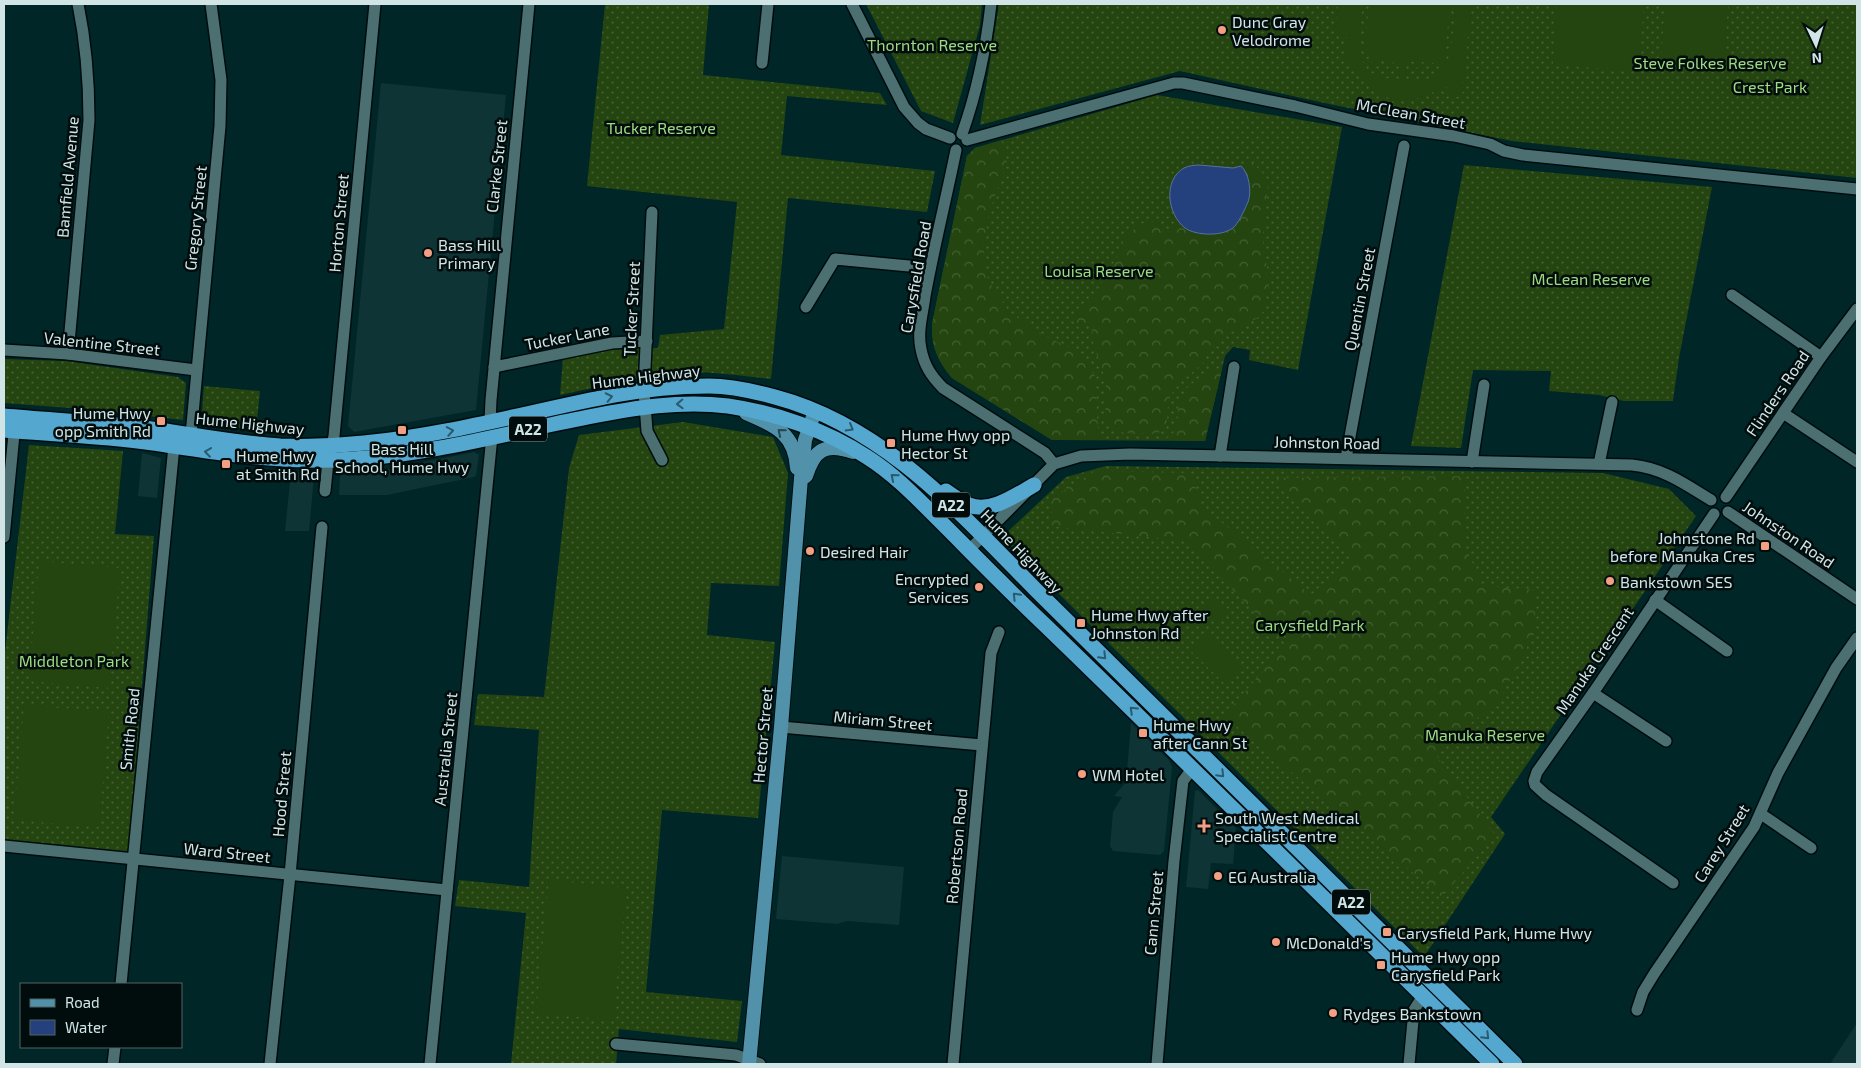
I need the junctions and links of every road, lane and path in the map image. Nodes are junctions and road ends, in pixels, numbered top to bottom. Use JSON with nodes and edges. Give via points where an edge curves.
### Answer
{"nodes":[{"id":1,"x":78,"y":4,"type":"edge"},
{"id":2,"x":211,"y":4,"type":"edge"},
{"id":3,"x":375,"y":4,"type":"edge"},
{"id":4,"x":528,"y":4,"type":"edge"},
{"id":5,"x":768,"y":4,"type":"edge"},
{"id":6,"x":852,"y":4,"type":"edge"},
{"id":7,"x":991,"y":4,"type":"edge"},
{"id":8,"x":762,"y":63,"type":"dead end"},
{"id":9,"x":964,"y":137,"type":"junction"},
{"id":10,"x":950,"y":138,"type":"junction"},
{"id":11,"x":1404,"y":146,"type":"dead end"},
{"id":12,"x":956,"y":150,"type":"junction"},
{"id":13,"x":1857,"y":189,"type":"edge"},
{"id":14,"x":652,"y":212,"type":"dead end"},
{"id":15,"x":930,"y":268,"type":"junction"},
{"id":16,"x":1732,"y":295,"type":"dead end"},
{"id":17,"x":806,"y":307,"type":"dead end"},
{"id":18,"x":1857,"y":309,"type":"edge"},
{"id":19,"x":647,"y":341,"type":"junction"},
{"id":20,"x":4,"y":350,"type":"edge"},
{"id":21,"x":68,"y":354,"type":"junction"},
{"id":22,"x":1821,"y":357,"type":"junction"},
{"id":23,"x":1234,"y":367,"type":"dead end"},
{"id":24,"x":494,"y":368,"type":"junction"},
{"id":25,"x":196,"y":370,"type":"junction"},
{"id":26,"x":1484,"y":385,"type":"dead end"},
{"id":27,"x":644,"y":391,"type":"junction"},
{"id":28,"x":1612,"y":402,"type":"dead end"},
{"id":29,"x":729,"y":406,"type":"junction"},
{"id":30,"x":645,"y":407,"type":"junction"},
{"id":31,"x":815,"y":411,"type":"junction"},
{"id":32,"x":1783,"y":413,"type":"junction"},
{"id":33,"x":9,"y":423,"type":"edge"},
{"id":34,"x":808,"y":428,"type":"junction"},
{"id":35,"x":491,"y":429,"type":"junction"},
{"id":36,"x":191,"y":435,"type":"junction"},
{"id":37,"x":174,"y":446,"type":"junction"},
{"id":38,"x":332,"y":446,"type":"junction"},
{"id":39,"x":1220,"y":456,"type":"junction"},
{"id":40,"x":868,"y":457,"type":"junction"},
{"id":41,"x":1346,"y":458,"type":"junction"},
{"id":42,"x":662,"y":460,"type":"dead end"},
{"id":43,"x":328,"y":461,"type":"junction"},
{"id":44,"x":1472,"y":462,"type":"junction"},
{"id":45,"x":1857,"y":462,"type":"edge"},
{"id":46,"x":1054,"y":464,"type":"junction"},
{"id":47,"x":1599,"y":464,"type":"junction"},
{"id":48,"x":919,"y":475,"type":"junction"},
{"id":49,"x":1034,"y":485,"type":"junction"},
{"id":50,"x":325,"y":491,"type":"dead end"},
{"id":51,"x":800,"y":493,"type":"junction"},
{"id":52,"x":1726,"y":497,"type":"junction"},
{"id":53,"x":1711,"y":500,"type":"junction"},
{"id":54,"x":1728,"y":512,"type":"junction"},
{"id":55,"x":1714,"y":514,"type":"junction"},
{"id":56,"x":322,"y":528,"type":"dead end"},
{"id":57,"x":982,"y":536,"type":"junction"},
{"id":58,"x":4,"y":537,"type":"edge"},
{"id":59,"x":970,"y":550,"type":"junction"},
{"id":60,"x":1655,"y":600,"type":"junction"},
{"id":61,"x":1857,"y":600,"type":"edge"},
{"id":62,"x":999,"y":632,"type":"dead end"},
{"id":63,"x":1857,"y":638,"type":"edge"},
{"id":64,"x":1727,"y":650,"type":"dead end"},
{"id":65,"x":1593,"y":693,"type":"junction"},
{"id":66,"x":781,"y":727,"type":"junction"},
{"id":67,"x":1666,"y":741,"type":"dead end"},
{"id":68,"x":982,"y":745,"type":"junction"},
{"id":69,"x":1192,"y":768,"type":"junction"},
{"id":70,"x":1760,"y":814,"type":"junction"},
{"id":71,"x":4,"y":846,"type":"edge"},
{"id":72,"x":1811,"y":848,"type":"dead end"},
{"id":73,"x":133,"y":859,"type":"junction"},
{"id":74,"x":290,"y":875,"type":"junction"},
{"id":75,"x":1673,"y":883,"type":"dead end"},
{"id":76,"x":447,"y":890,"type":"junction"},
{"id":77,"x":121,"y":983,"type":"edge"},
{"id":78,"x":1423,"y":996,"type":"junction"},
{"id":79,"x":1637,"y":1010,"type":"dead end"},
{"id":80,"x":616,"y":1044,"type":"dead end"},
{"id":81,"x":115,"y":1048,"type":"edge"},
{"id":82,"x":753,"y":1063,"type":"edge"},
{"id":83,"x":113,"y":1064,"type":"edge"},
{"id":84,"x":270,"y":1064,"type":"edge"},
{"id":85,"x":430,"y":1064,"type":"edge"},
{"id":86,"x":953,"y":1064,"type":"edge"},
{"id":87,"x":1157,"y":1064,"type":"edge"},
{"id":88,"x":1409,"y":1064,"type":"edge"},
{"id":89,"x":1492,"y":1064,"type":"edge"},
{"id":90,"x":1515,"y":1064,"type":"edge"}],
"edges":[{"from":1,"to":21,"type":"street","name":"Bamfield Avenue","via":[[89,81],[89,120]]},
{"from":2,"to":25,"type":"street","name":"Gregory Street","via":[[221,80],[220,126]]},
{"from":3,"to":38,"type":"street","name":"Horton Street"},
{"from":4,"to":24,"type":"street","name":"Clarke Street"},
{"from":5,"to":8,"type":"street"},
{"from":6,"to":10,"type":"street","via":[[904,106],[926,129]]},
{"from":7,"to":9,"type":"street"},
{"from":9,"to":10,"type":"street","via":[[955,133]]},
{"from":9,"to":12,"type":"street","via":[[964,148]]},
{"from":9,"to":13,"type":"street","name":"McClean Street","via":[[1184,83],[1368,124],[1454,136],[1523,155]]},
{"from":10,"to":12,"type":"street","via":[[951,147]]},
{"from":11,"to":41,"type":"street","name":"Quentin Street"},
{"from":12,"to":15,"type":"street","name":"Carysfield Road"},
{"from":14,"to":19,"type":"street","name":"Tucker Street"},
{"from":15,"to":17,"type":"street","via":[[835,259]]},
{"from":15,"to":46,"type":"street","name":"Carysfield Road","via":[[920,341],[925,365],[931,375],[943,388],[1045,452]]},
{"from":16,"to":22,"type":"street"},
{"from":18,"to":22,"type":"street","name":"Flinders Road"},
{"from":19,"to":24,"type":"street","name":"Tucker Lane","via":[[612,343]]},
{"from":19,"to":27,"type":"street","name":"Tucker Street"},
{"from":20,"to":21,"type":"street","name":"Valentine Street"},
{"from":21,"to":25,"type":"street","name":"Valentine Street"},
{"from":22,"to":32,"type":"street","name":"Flinders Road"},
{"from":23,"to":39,"type":"street"},
{"from":24,"to":35,"type":"street","name":"Clarke Street"},
{"from":25,"to":36,"type":"street","name":"Gregory Street"},
{"from":26,"to":44,"type":"street"},
{"from":27,"to":30,"type":"street","name":"Tucker Street"},
{"from":27,"to":31,"type":"highway","name":"Hume Highway","number":"A22","via":[[676,387],[731,388],[753,391]]},
{"from":35,"to":27,"type":"highway","name":"Hume Highway","number":"A22","one_way":true,"via":[[617,395]]},
{"from":28,"to":47,"type":"street"},
{"from":29,"to":30,"type":"highway","name":"Hume Highway","number":"A22","one_way":true},
{"from":29,"to":34,"type":"highway","name":"Hume Highway","number":"A22","via":[[767,413]]},
{"from":51,"to":29,"type":"main road","one_way":true,"via":[[794,450],[788,437]]},
{"from":30,"to":35,"type":"highway","name":"Hume Highway","number":"A22"},
{"from":30,"to":42,"type":"street","name":"Tucker Street","via":[[647,431]]},
{"from":31,"to":34,"type":"main road","name":"Hector Street"},
{"from":31,"to":48,"type":"highway","name":"Hume Highway","number":"A22","one_way":true,"via":[[855,430]]},
{"from":32,"to":45,"type":"street"},
{"from":32,"to":52,"type":"street","name":"Flinders Road"},
{"from":33,"to":36,"type":"highway","name":"Hume Highway","number":"A22","via":[[100,423]]},
{"from":33,"to":37,"type":"highway","name":"Hume Highway","number":"A22"},
{"from":33,"to":58,"type":"street"},
{"from":34,"to":40,"type":"highway","name":"Hume Highway","number":"A22"},
{"from":34,"to":51,"type":"main road","name":"Hector Street"},
{"from":38,"to":35,"type":"highway","name":"Hume Highway","number":"A22","one_way":true},
{"from":35,"to":43,"type":"highway","name":"Hume Highway","number":"A22","via":[[390,456]]},
{"from":35,"to":76,"type":"street","name":"Australia Street"},
{"from":36,"to":38,"type":"highway","name":"Hume Highway","number":"A22","via":[[279,446]]},
{"from":43,"to":37,"type":"highway","name":"Hume Highway","number":"A22","one_way":true,"via":[[274,459]]},
{"from":37,"to":73,"type":"street","name":"Smith Road"},
{"from":38,"to":43,"type":"street","name":"Horton Street"},
{"from":39,"to":41,"type":"street","name":"Johnston Road"},
{"from":39,"to":46,"type":"street","name":"Johnston Road","via":[[1096,455]]},
{"from":40,"to":51,"type":"main road","via":[[839,448],[821,450],[814,457]]},
{"from":59,"to":40,"type":"highway","name":"Hume Highway","number":"A22","one_way":true,"via":[[892,475]]},
{"from":41,"to":44,"type":"street","name":"Johnston Road"},
{"from":43,"to":50,"type":"street"},
{"from":44,"to":47,"type":"street","name":"Johnston Road"},
{"from":46,"to":49,"type":"street","name":"Johnston Road"},
{"from":47,"to":53,"type":"street","name":"Johnston Road","via":[[1642,466],[1662,471]]},
{"from":48,"to":49,"type":"highway","via":[[975,507],[992,506]]},
{"from":48,"to":57,"type":"highway","name":"Hume Highway","number":"A22"},
{"from":49,"to":57,"type":"street","name":"Johnston Road"},
{"from":51,"to":66,"type":"main road","name":"Hector Street"},
{"from":52,"to":53,"type":"street","via":[[1716,496]]},
{"from":52,"to":54,"type":"street","via":[[1730,505]]},
{"from":53,"to":55,"type":"street"},
{"from":54,"to":55,"type":"street","via":[[1722,516]]},
{"from":54,"to":61,"type":"street","name":"Johnston Road"},
{"from":55,"to":60,"type":"street","name":"Manuka Crescent"},
{"from":56,"to":74,"type":"street","name":"Hood Street"},
{"from":57,"to":59,"type":"street","name":"Johnston Road"},
{"from":57,"to":90,"type":"highway","name":"Hume Highway","number":"A22","one_way":true},
{"from":69,"to":59,"type":"highway","name":"Hume Highway","number":"A22","one_way":true},
{"from":60,"to":64,"type":"street"},
{"from":60,"to":65,"type":"street","name":"Manuka Crescent"},
{"from":62,"to":68,"type":"street","name":"Robertson Road","via":[[991,653]]},
{"from":63,"to":70,"type":"street","name":"Carey Street","via":[[1836,668],[1778,773]]},
{"from":65,"to":67,"type":"street"},
{"from":65,"to":75,"type":"street","name":"Manuka Crescent","via":[[1534,776],[1535,785]]},
{"from":66,"to":68,"type":"street","name":"Miriam Street"},
{"from":66,"to":82,"type":"main road","name":"Hector Street"},
{"from":68,"to":86,"type":"street","name":"Robertson Road"},
{"from":69,"to":78,"type":"highway","name":"Hume Highway","number":"A22"},
{"from":69,"to":87,"type":"street","name":"Cann Street","via":[[1183,781]]},
{"from":70,"to":72,"type":"street"},
{"from":70,"to":79,"type":"street","name":"Carey Street","via":[[1643,992]]},
{"from":71,"to":73,"type":"street","name":"Ward Street"},
{"from":73,"to":74,"type":"street","name":"Ward Street"},
{"from":73,"to":77,"type":"street","name":"Smith Road"},
{"from":74,"to":76,"type":"street","name":"Ward Street"},
{"from":74,"to":84,"type":"street","name":"Hood Street"},
{"from":76,"to":85,"type":"street","name":"Australia Street"},
{"from":78,"to":88,"type":"street","via":[[1414,1010]]},
{"from":78,"to":89,"type":"highway","name":"Hume Highway","number":"A22"},
{"from":80,"to":82,"type":"street","via":[[736,1055]]},
{"from":81,"to":83,"type":"street"}]}
